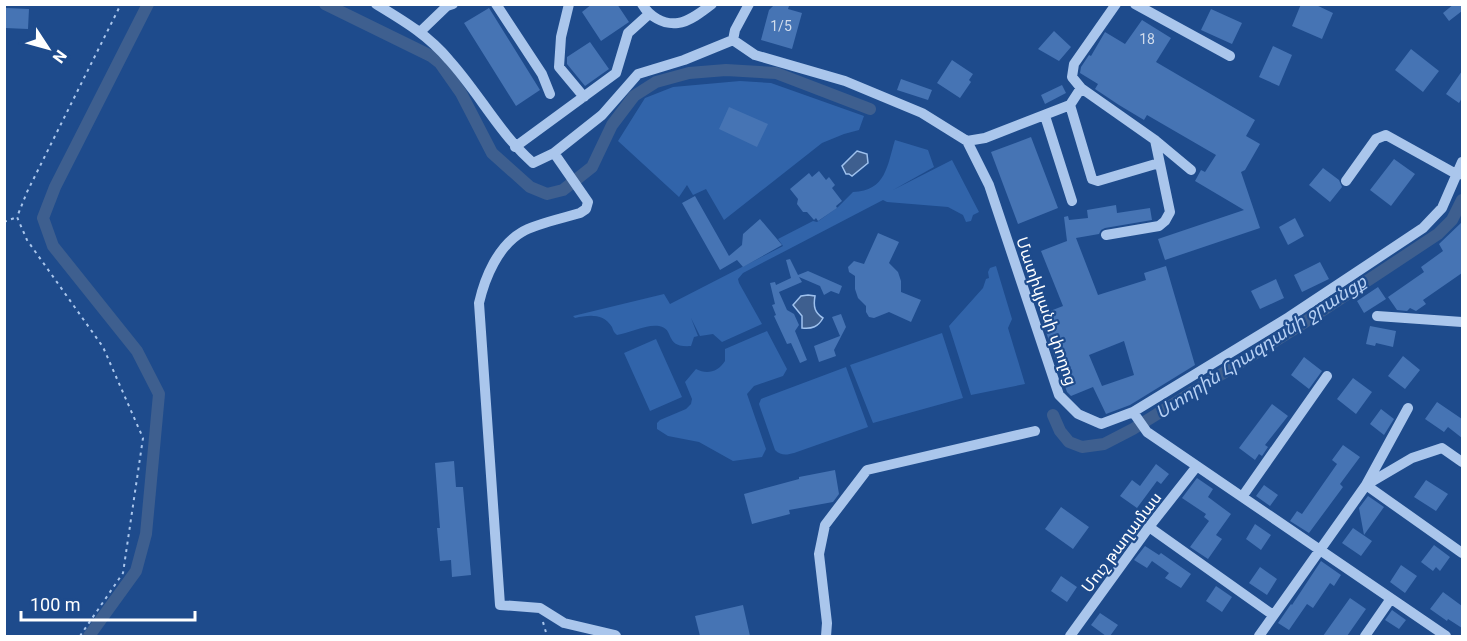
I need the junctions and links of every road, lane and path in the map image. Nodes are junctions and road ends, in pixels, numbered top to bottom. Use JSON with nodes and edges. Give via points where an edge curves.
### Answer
{"nodes":[{"id":1,"x":121,"y":4,"type":"edge"},
{"id":2,"x":376,"y":4,"type":"edge"},
{"id":3,"x":453,"y":4,"type":"edge"},
{"id":4,"x":496,"y":4,"type":"edge"},
{"id":5,"x":569,"y":4,"type":"edge"},
{"id":6,"x":642,"y":4,"type":"edge"},
{"id":7,"x":712,"y":4,"type":"edge"},
{"id":8,"x":749,"y":4,"type":"edge"},
{"id":9,"x":1116,"y":4,"type":"edge"},
{"id":10,"x":1135,"y":4,"type":"edge"},
{"id":11,"x":441,"y":8,"type":"edge"},
{"id":12,"x":648,"y":15,"type":"junction"},
{"id":13,"x":421,"y":31,"type":"junction"},
{"id":14,"x":733,"y":40,"type":"junction"},
{"id":15,"x":1230,"y":56,"type":"dead end"},
{"id":16,"x":1081,"y":88,"type":"junction"},
{"id":17,"x":549,"y":94,"type":"dead end"},
{"id":18,"x":584,"y":97,"type":"junction"},
{"id":19,"x":1070,"y":105,"type":"junction"},
{"id":20,"x":1045,"y":116,"type":"junction"},
{"id":21,"x":1155,"y":140,"type":"junction"},
{"id":22,"x":967,"y":141,"type":"junction"},
{"id":23,"x":514,"y":147,"type":"junction"},
{"id":24,"x":554,"y":153,"type":"junction"},
{"id":25,"x":1462,"y":162,"type":"edge"},
{"id":26,"x":1159,"y":163,"type":"junction"},
{"id":27,"x":1191,"y":170,"type":"dead end"},
{"id":28,"x":1458,"y":175,"type":"junction"},
{"id":29,"x":1346,"y":181,"type":"dead end"},
{"id":30,"x":1072,"y":201,"type":"dead end"},
{"id":31,"x":17,"y":217,"type":"junction"},
{"id":32,"x":4,"y":222,"type":"edge"},
{"id":33,"x":1106,"y":235,"type":"dead end"},
{"id":34,"x":1377,"y":316,"type":"dead end"},
{"id":35,"x":1462,"y":322,"type":"edge"},
{"id":36,"x":1327,"y":376,"type":"dead end"},
{"id":37,"x":1408,"y":408,"type":"dead end"},
{"id":38,"x":1133,"y":412,"type":"junction"},
{"id":39,"x":1035,"y":431,"type":"dead end"},
{"id":40,"x":1462,"y":462,"type":"edge"},
{"id":41,"x":1197,"y":466,"type":"junction"},
{"id":42,"x":1366,"y":485,"type":"junction"},
{"id":43,"x":1242,"y":497,"type":"junction"},
{"id":44,"x":1149,"y":527,"type":"junction"},
{"id":45,"x":1319,"y":550,"type":"junction"},
{"id":46,"x":1462,"y":553,"type":"edge"},
{"id":47,"x":1390,"y":600,"type":"junction"},
{"id":48,"x":1273,"y":615,"type":"junction"},
{"id":49,"x":80,"y":636,"type":"edge"},
{"id":50,"x":616,"y":636,"type":"edge"},
{"id":51,"x":826,"y":636,"type":"edge"},
{"id":52,"x":1070,"y":636,"type":"edge"},
{"id":53,"x":1259,"y":636,"type":"edge"},
{"id":54,"x":1365,"y":636,"type":"edge"},
{"id":55,"x":1446,"y":636,"type":"edge"}],
"edges":[{"from":1,"to":31,"type":"path"},
{"from":2,"to":13,"type":"street"},
{"from":3,"to":11,"type":"street"},
{"from":4,"to":17,"type":"street","via":[[542,74]]},
{"from":5,"to":18,"type":"street","via":[[559,67]]},
{"from":6,"to":12,"type":"street"},
{"from":7,"to":12,"type":"street","via":[[680,24]]},
{"from":8,"to":14,"type":"street"},
{"from":9,"to":16,"type":"street","via":[[1074,64],[1072,77]]},
{"from":10,"to":15,"type":"street"},
{"from":11,"to":13,"type":"street"},
{"from":12,"to":18,"type":"street","via":[[628,33],[616,73]]},
{"from":13,"to":23,"type":"street","via":[[449,60]]},
{"from":14,"to":22,"type":"street","via":[[755,55],[845,81],[922,113]]},
{"from":14,"to":24,"type":"street","via":[[638,74],[602,115]]},
{"from":16,"to":19,"type":"street"},
{"from":16,"to":21,"type":"street"},
{"from":18,"to":23,"type":"street"},
{"from":19,"to":20,"type":"street"},
{"from":19,"to":26,"type":"street","via":[[1092,179],[1098,181]]},
{"from":20,"to":22,"type":"street"},
{"from":20,"to":30,"type":"street"},
{"from":21,"to":26,"type":"street"},
{"from":21,"to":27,"type":"street"},
{"from":22,"to":38,"type":"street","name":"Մատիկյանի փողոց","via":[[989,185],[1059,395],[1078,414],[1101,424]]},
{"from":23,"to":24,"type":"street","via":[[533,163]]},
{"from":24,"to":50,"type":"street","via":[[583,193],[588,202],[586,209],[522,231],[508,243],[484,282],[479,303],[500,605],[540,608],[564,623]]},
{"from":25,"to":28,"type":"street","name":"Մատիկյանի փողոց"},
{"from":26,"to":33,"type":"street","via":[[1170,212],[1166,221],[1159,226]]},
{"from":28,"to":29,"type":"street","via":[[1386,135],[1376,139]]},
{"from":28,"to":38,"type":"street","name":"Մատիկյանի փողոց","via":[[1442,208],[1423,228]]},
{"from":31,"to":32,"type":"path"},
{"from":31,"to":49,"type":"path","via":[[27,240],[103,347],[143,438],[123,573]]},
{"from":34,"to":35,"type":"street"},
{"from":36,"to":43,"type":"street"},
{"from":37,"to":42,"type":"street"},
{"from":38,"to":41,"type":"street","via":[[1147,432]]},
{"from":39,"to":51,"type":"street","via":[[867,470],[825,525],[819,554]]},
{"from":40,"to":42,"type":"street","via":[[1442,448],[1412,459]]},
{"from":41,"to":43,"type":"street"},
{"from":41,"to":44,"type":"street","name":"Մուշ թաղամաս"},
{"from":42,"to":45,"type":"street"},
{"from":42,"to":46,"type":"street"},
{"from":43,"to":45,"type":"street"},
{"from":44,"to":48,"type":"street"},
{"from":44,"to":52,"type":"street","name":"Մուշ թաղամաս"},
{"from":45,"to":47,"type":"street"},
{"from":45,"to":48,"type":"street"},
{"from":47,"to":54,"type":"street"},
{"from":47,"to":55,"type":"street"},
{"from":48,"to":53,"type":"street"}]}
